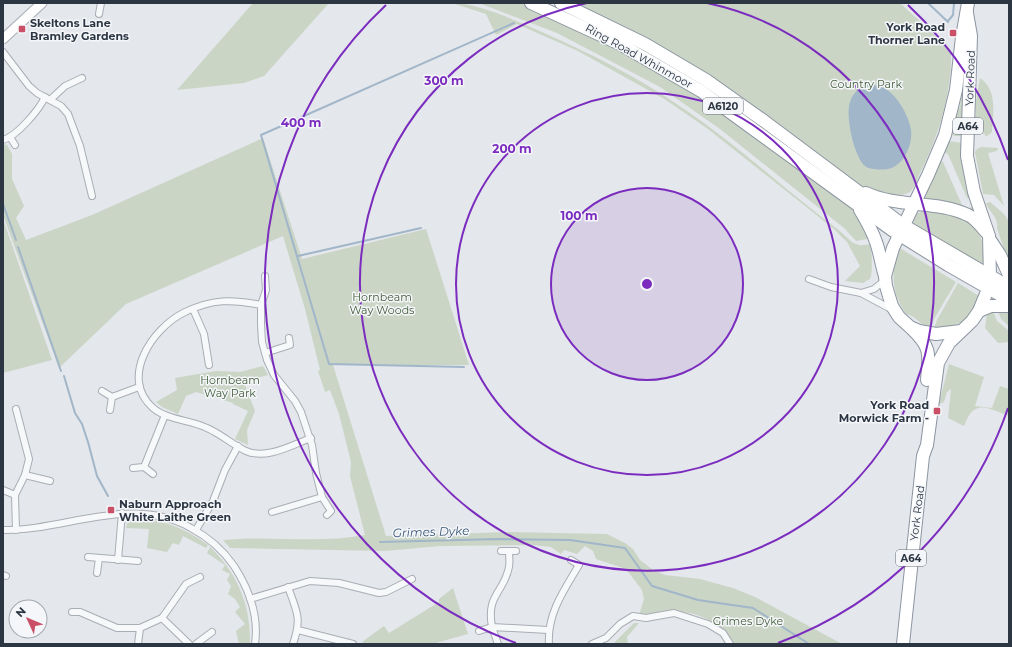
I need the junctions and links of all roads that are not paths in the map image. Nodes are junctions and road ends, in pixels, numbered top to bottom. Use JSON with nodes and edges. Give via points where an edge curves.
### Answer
{"nodes":[{"id":1,"x":42,"y":3,"type":"edge"},
{"id":2,"x":101,"y":3,"type":"edge"},
{"id":3,"x":531,"y":3,"type":"edge"},
{"id":4,"x":561,"y":3,"type":"edge"},
{"id":5,"x":968,"y":8,"type":"edge"},
{"id":6,"x":99,"y":14,"type":"dead end"},
{"id":7,"x":3,"y":39,"type":"edge"},
{"id":8,"x":3,"y":52,"type":"edge"},
{"id":9,"x":82,"y":78,"type":"dead end"},
{"id":10,"x":48,"y":98,"type":"junction"},
{"id":11,"x":10,"y":137,"type":"junction"},
{"id":12,"x":3,"y":140,"type":"edge"},
{"id":13,"x":15,"y":145,"type":"dead end"},
{"id":14,"x":853,"y":187,"type":"junction"},
{"id":15,"x":92,"y":196,"type":"dead end"},
{"id":16,"x":914,"y":204,"type":"junction"},
{"id":17,"x":857,"y":206,"type":"junction"},
{"id":18,"x":901,"y":230,"type":"junction"},
{"id":19,"x":990,"y":238,"type":"junction"},
{"id":20,"x":1009,"y":275,"type":"edge"},
{"id":21,"x":265,"y":276,"type":"dead end"},
{"id":22,"x":885,"y":278,"type":"junction"},
{"id":23,"x":809,"y":279,"type":"dead end"},
{"id":24,"x":989,"y":283,"type":"junction"},
{"id":25,"x":1009,"y":287,"type":"edge"},
{"id":26,"x":861,"y":293,"type":"junction"},
{"id":27,"x":1009,"y":300,"type":"edge"},
{"id":28,"x":262,"y":305,"type":"junction"},
{"id":29,"x":1009,"y":306,"type":"edge"},
{"id":30,"x":193,"y":309,"type":"junction"},
{"id":31,"x":895,"y":311,"type":"junction"},
{"id":32,"x":979,"y":311,"type":"junction"},
{"id":33,"x":910,"y":327,"type":"junction"},
{"id":34,"x":961,"y":331,"type":"junction"},
{"id":35,"x":289,"y":338,"type":"dead end"},
{"id":36,"x":265,"y":353,"type":"junction"},
{"id":37,"x":209,"y":365,"type":"dead end"},
{"id":38,"x":139,"y":387,"type":"junction"},
{"id":39,"x":102,"y":391,"type":"dead end"},
{"id":40,"x":112,"y":397,"type":"junction"},
{"id":41,"x":16,"y":409,"type":"dead end"},
{"id":42,"x":110,"y":410,"type":"dead end"},
{"id":43,"x":165,"y":415,"type":"junction"},
{"id":44,"x":310,"y":438,"type":"junction"},
{"id":45,"x":238,"y":446,"type":"junction"},
{"id":46,"x":923,"y":456,"type":"junction"},
{"id":47,"x":144,"y":467,"type":"junction"},
{"id":48,"x":132,"y":468,"type":"dead end"},
{"id":49,"x":153,"y":474,"type":"dead end"},
{"id":50,"x":24,"y":475,"type":"junction"},
{"id":51,"x":50,"y":481,"type":"dead end"},
{"id":52,"x":3,"y":490,"type":"edge"},
{"id":53,"x":16,"y":495,"type":"junction"},
{"id":54,"x":322,"y":497,"type":"junction"},
{"id":55,"x":272,"y":512,"type":"dead end"},
{"id":56,"x":122,"y":513,"type":"junction"},
{"id":57,"x":327,"y":515,"type":"dead end"},
{"id":58,"x":3,"y":530,"type":"edge"},
{"id":59,"x":16,"y":530,"type":"junction"},
{"id":60,"x":196,"y":530,"type":"junction"},
{"id":61,"x":501,"y":551,"type":"dead end"},
{"id":62,"x":88,"y":557,"type":"dead end"},
{"id":63,"x":99,"y":558,"type":"junction"},
{"id":64,"x":118,"y":560,"type":"junction"},
{"id":65,"x":572,"y":560,"type":"dead end"},
{"id":66,"x":138,"y":561,"type":"dead end"},
{"id":67,"x":97,"y":572,"type":"dead end"},
{"id":68,"x":200,"y":577,"type":"dead end"},
{"id":69,"x":412,"y":579,"type":"dead end"},
{"id":70,"x":288,"y":587,"type":"junction"},
{"id":71,"x":250,"y":599,"type":"junction"},
{"id":72,"x":72,"y":612,"type":"dead end"},
{"id":73,"x":162,"y":618,"type":"junction"},
{"id":74,"x":492,"y":627,"type":"junction"},
{"id":75,"x":140,"y":628,"type":"junction"},
{"id":76,"x":298,"y":630,"type":"junction"},
{"id":77,"x":548,"y":630,"type":"junction"},
{"id":78,"x":480,"y":631,"type":"dead end"},
{"id":79,"x":212,"y":632,"type":"dead end"},
{"id":80,"x":728,"y":643,"type":"edge"},
{"id":81,"x":902,"y":643,"type":"edge"},
{"id":82,"x":138,"y":644,"type":"edge"},
{"id":83,"x":189,"y":644,"type":"edge"},
{"id":84,"x":196,"y":644,"type":"edge"},
{"id":85,"x":255,"y":644,"type":"edge"},
{"id":86,"x":293,"y":644,"type":"edge"},
{"id":87,"x":353,"y":644,"type":"edge"},
{"id":88,"x":498,"y":644,"type":"edge"},
{"id":89,"x":549,"y":644,"type":"edge"},
{"id":90,"x":592,"y":644,"type":"edge"}],
"edges":[{"from":1,"to":7,"type":"street"},
{"from":2,"to":6,"type":"street"},
{"from":3,"to":17,"type":"highway","name":"Ring Road Whinmoor","number":"A6120","via":[[620,44],[701,91]]},
{"from":4,"to":14,"type":"highway","name":"Ring Road Whinmoor","number":"A6120","via":[[623,32],[694,73]]},
{"from":5,"to":16,"type":"highway","name":"York Road","number":"A64","via":[[952,113],[939,152]]},
{"from":5,"to":19,"type":"highway","name":"York Road","number":"A64","via":[[971,36],[967,156],[974,192]]},
{"from":8,"to":10,"type":"street","via":[[22,79],[37,93]]},
{"from":9,"to":10,"type":"street"},
{"from":10,"to":11,"type":"street"},
{"from":10,"to":15,"type":"street","via":[[61,106],[74,127]]},
{"from":11,"to":12,"type":"street"},
{"from":11,"to":13,"type":"street"},
{"from":14,"to":16,"type":"highway","name":"Ring Road Whinmoor","number":"A6120","via":[[886,200]]},
{"from":14,"to":18,"type":"highway","name":"Ring Road Whinmoor","number":"A6120"},
{"from":16,"to":18,"type":"highway","name":"York Road"},
{"from":16,"to":19,"type":"highway","name":"Ring Road Whinmoor","via":[[949,209],[968,215]]},
{"from":17,"to":18,"type":"highway","name":"Ring Road Whinmoor","number":"A6120"},
{"from":17,"to":22,"type":"highway","name":"Ring Road Whinmoor","number":"A6120","via":[[873,235]]},
{"from":18,"to":22,"type":"highway","name":"York Road"},
{"from":18,"to":24,"type":"highway","number":"A6120"},
{"from":19,"to":20,"type":"highway"},
{"from":19,"to":24,"type":"highway"},
{"from":21,"to":28,"type":"street","via":[[266,290]]},
{"from":22,"to":26,"type":"street","via":[[874,289]]},
{"from":22,"to":31,"type":"highway","name":"Ring Road Whinmoor","via":[[888,296]]},
{"from":23,"to":26,"type":"street","via":[[831,287]]},
{"from":24,"to":25,"type":"highway","number":"A6120"},
{"from":24,"to":27,"type":"highway","number":"A6120"},
{"from":24,"to":32,"type":"highway","name":"York Road"},
{"from":26,"to":31,"type":"street"},
{"from":28,"to":30,"type":"street","via":[[226,300]]},
{"from":28,"to":36,"type":"street","via":[[261,334]]},
{"from":29,"to":32,"type":"highway","via":[[991,306]]},
{"from":30,"to":37,"type":"street","via":[[204,334]]},
{"from":30,"to":38,"type":"street","via":[[175,318],[151,342],[141,363]]},
{"from":31,"to":33,"type":"highway","name":"York Road"},
{"from":32,"to":34,"type":"highway","name":"York Road","via":[[972,322]]},
{"from":33,"to":34,"type":"highway","via":[[936,334]]},
{"from":33,"to":46,"type":"highway","name":"York Road","number":"A64","via":[[922,338],[929,354]]},
{"from":34,"to":46,"type":"highway","name":"York Road","number":"A64","via":[[945,349],[938,363],[927,445]]},
{"from":35,"to":36,"type":"street","via":[[290,345]]},
{"from":36,"to":44,"type":"street","via":[[269,368],[298,406]]},
{"from":38,"to":40,"type":"street"},
{"from":38,"to":43,"type":"street","via":[[146,400]]},
{"from":39,"to":40,"type":"street"},
{"from":40,"to":42,"type":"street"},
{"from":41,"to":50,"type":"street","via":[[28,459]]},
{"from":43,"to":45,"type":"street","via":[[200,424]]},
{"from":43,"to":47,"type":"street"},
{"from":44,"to":45,"type":"street","via":[[261,454],[246,451]]},
{"from":44,"to":54,"type":"street"},
{"from":45,"to":60,"type":"street","via":[[213,501]]},
{"from":46,"to":81,"type":"highway","name":"York Road","number":"A64"},
{"from":47,"to":48,"type":"street"},
{"from":47,"to":49,"type":"street"},
{"from":50,"to":51,"type":"street"},
{"from":50,"to":53,"type":"street"},
{"from":52,"to":53,"type":"street"},
{"from":53,"to":59,"type":"street"},
{"from":54,"to":55,"type":"street"},
{"from":54,"to":57,"type":"street","via":[[332,511]]},
{"from":56,"to":59,"type":"street"},
{"from":56,"to":60,"type":"street","via":[[157,515],[182,522]]},
{"from":56,"to":64,"type":"street"},
{"from":58,"to":59,"type":"street"},
{"from":60,"to":71,"type":"street","via":[[227,557],[241,578]]},
{"from":61,"to":74,"type":"street","via":[[512,551],[509,567],[493,599],[490,614]]},
{"from":62,"to":63,"type":"street"},
{"from":63,"to":64,"type":"street"},
{"from":63,"to":67,"type":"street"},
{"from":64,"to":66,"type":"street"},
{"from":65,"to":77,"type":"street","via":[[581,563],[554,610]]},
{"from":68,"to":73,"type":"street","via":[[186,584]]},
{"from":69,"to":70,"type":"street","via":[[379,593],[325,581],[310,581]]},
{"from":70,"to":71,"type":"street"},
{"from":70,"to":76,"type":"street","via":[[298,617]]},
{"from":71,"to":85,"type":"street","via":[[254,613]]},
{"from":72,"to":75,"type":"street","via":[[80,612],[118,628]]},
{"from":73,"to":75,"type":"street"},
{"from":73,"to":83,"type":"street"},
{"from":74,"to":77,"type":"street"},
{"from":74,"to":78,"type":"street"},
{"from":74,"to":88,"type":"street"},
{"from":75,"to":82,"type":"street"},
{"from":76,"to":86,"type":"street"},
{"from":76,"to":87,"type":"street"},
{"from":77,"to":89,"type":"street"},
{"from":79,"to":84,"type":"street"},
{"from":80,"to":90,"type":"street","via":[[723,633],[708,624],[674,613],[646,618],[633,616],[620,624],[606,638]]}]}
